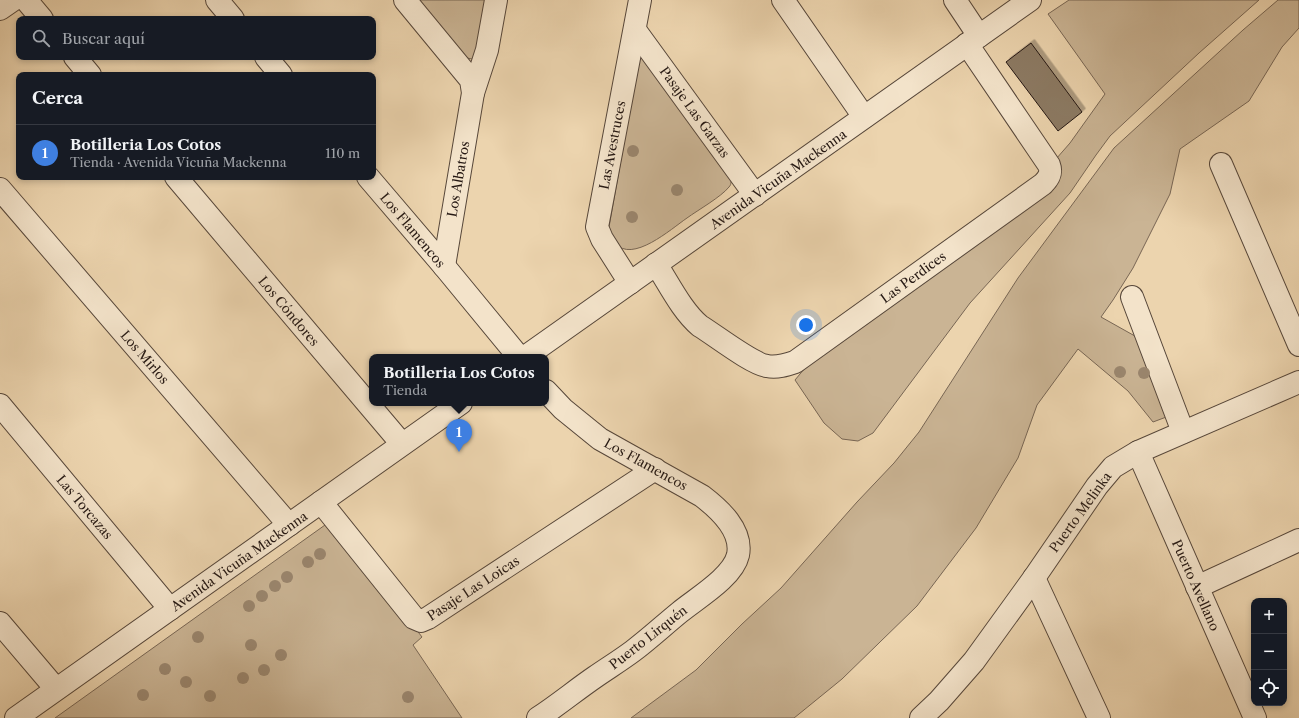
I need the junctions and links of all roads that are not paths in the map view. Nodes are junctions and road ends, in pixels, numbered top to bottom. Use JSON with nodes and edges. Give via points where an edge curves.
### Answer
{"nodes":[{"id":1,"x":13,"y":0,"type":"edge"},
{"id":2,"x":26,"y":0,"type":"edge"},
{"id":3,"x":217,"y":0,"type":"edge"},
{"id":4,"x":405,"y":0,"type":"edge"},
{"id":5,"x":496,"y":0,"type":"edge"},
{"id":6,"x":640,"y":0,"type":"edge"},
{"id":7,"x":783,"y":0,"type":"edge"},
{"id":8,"x":955,"y":0,"type":"edge"},
{"id":9,"x":1030,"y":0,"type":"edge"},
{"id":10,"x":0,"y":9,"type":"edge"},
{"id":11,"x":39,"y":16,"type":"edge"},
{"id":12,"x":230,"y":16,"type":"edge"},
{"id":13,"x":635,"y":30,"type":"junction"},
{"id":14,"x":973,"y":40,"type":"junction"},
{"id":15,"x":77,"y":60,"type":"edge"},
{"id":16,"x":268,"y":60,"type":"edge"},
{"id":17,"x":87,"y":72,"type":"edge"},
{"id":18,"x":278,"y":72,"type":"edge"},
{"id":19,"x":473,"y":93,"type":"junction"},
{"id":20,"x":864,"y":117,"type":"junction"},
{"id":21,"x":1221,"y":164,"type":"dead end"},
{"id":22,"x":179,"y":180,"type":"edge"},
{"id":23,"x":371,"y":180,"type":"edge"},
{"id":24,"x":0,"y":189,"type":"edge"},
{"id":25,"x":755,"y":195,"type":"junction"},
{"id":26,"x":656,"y":264,"type":"junction"},
{"id":27,"x":444,"y":266,"type":"junction"},
{"id":28,"x":630,"y":283,"type":"junction"},
{"id":29,"x":1132,"y":297,"type":"dead end"},
{"id":30,"x":1299,"y":345,"type":"edge"},
{"id":31,"x":517,"y":354,"type":"edge"},
{"id":32,"x":530,"y":354,"type":"edge"},
{"id":33,"x":1299,"y":382,"type":"edge"},
{"id":34,"x":549,"y":395,"type":"edge"},
{"id":35,"x":0,"y":405,"type":"edge"},
{"id":36,"x":369,"y":405,"type":"edge"},
{"id":37,"x":370,"y":406,"type":"edge"},
{"id":38,"x":457,"y":406,"type":"edge"},
{"id":39,"x":1184,"y":432,"type":"junction"},
{"id":40,"x":402,"y":444,"type":"junction"},
{"id":41,"x":1138,"y":452,"type":"junction"},
{"id":42,"x":655,"y":469,"type":"junction"},
{"id":43,"x":321,"y":502,"type":"junction"},
{"id":44,"x":289,"y":525,"type":"junction"},
{"id":45,"x":1299,"y":540,"type":"edge"},
{"id":46,"x":739,"y":542,"type":"joint"},
{"id":47,"x":1034,"y":578,"type":"junction"},
{"id":48,"x":1197,"y":587,"type":"junction"},
{"id":49,"x":170,"y":609,"type":"junction"},
{"id":50,"x":0,"y":623,"type":"edge"},
{"id":51,"x":56,"y":690,"type":"junction"},
{"id":52,"x":942,"y":710,"type":"edge"},
{"id":53,"x":16,"y":718,"type":"edge"},
{"id":54,"x":538,"y":718,"type":"edge"},
{"id":55,"x":921,"y":718,"type":"edge"},
{"id":56,"x":1099,"y":718,"type":"edge"},
{"id":57,"x":1255,"y":718,"type":"edge"}],
"edges":[{"from":1,"to":10,"type":"street"},
{"from":2,"to":11,"type":"street"},
{"from":3,"to":12,"type":"street"},
{"from":4,"to":19,"type":"street","name":"Los Albatros","via":[[471,80]]},
{"from":5,"to":19,"type":"street","name":"Los Albatros","via":[[488,50]]},
{"from":6,"to":13,"type":"street","name":"Las Avestruces"},
{"from":7,"to":20,"type":"street"},
{"from":8,"to":14,"type":"street"},
{"from":9,"to":14,"type":"street","name":"Avenida Vicuña Mackenna"},
{"from":13,"to":25,"type":"street","name":"Pasaje Las Garzas"},
{"from":13,"to":28,"type":"street","name":"Las Avestruces","via":[[598,226],[602,239]]},
{"from":14,"to":20,"type":"street","name":"Avenida Vicuña Mackenna"},
{"from":14,"to":26,"type":"street","name":"Las Perdices","via":[[1049,165],[1050,174],[1047,180],[795,362],[782,366],[767,366],[755,362],[700,326],[684,309]]},
{"from":15,"to":17,"type":"street"},
{"from":16,"to":18,"type":"street"},
{"from":19,"to":27,"type":"street","name":"Los Albatros"},
{"from":20,"to":25,"type":"street","name":"Avenida Vicuña Mackenna"},
{"from":21,"to":30,"type":"street"},
{"from":22,"to":36,"type":"street","name":"Los Cóndores"},
{"from":23,"to":27,"type":"street","name":"Los Flamencos"},
{"from":24,"to":44,"type":"street","name":"Los Mirlos"},
{"from":25,"to":26,"type":"street","name":"Avenida Vicuña Mackenna"},
{"from":26,"to":28,"type":"street","name":"Avenida Vicuña Mackenna"},
{"from":27,"to":31,"type":"street","name":"Los Flamencos"},
{"from":28,"to":32,"type":"street","name":"Avenida Vicuña Mackenna"},
{"from":29,"to":39,"type":"street"},
{"from":33,"to":39,"type":"street","name":"Puerto Melinka"},
{"from":34,"to":42,"type":"street","name":"Los Flamencos","via":[[580,425],[600,439]]},
{"from":35,"to":49,"type":"street","name":"Las Torcazas"},
{"from":37,"to":40,"type":"street","name":"Los Cóndores"},
{"from":38,"to":40,"type":"street","name":"Avenida Vicuña Mackenna"},
{"from":39,"to":41,"type":"street","name":"Puerto Melinka"},
{"from":40,"to":43,"type":"street","name":"Avenida Vicuña Mackenna"},
{"from":41,"to":47,"type":"street","name":"Puerto Melinka","via":[[1113,467],[1097,486]]},
{"from":41,"to":48,"type":"street","name":"Puerto Avellano"},
{"from":42,"to":43,"type":"street","name":"Pasaje Las Loicas","via":[[421,621],[414,618]]},
{"from":42,"to":46,"type":"street","name":"Los Flamencos","via":[[714,505],[724,516]]},
{"from":43,"to":44,"type":"street","name":"Avenida Vicuña Mackenna"},
{"from":44,"to":49,"type":"street","name":"Avenida Vicuña Mackenna"},
{"from":45,"to":48,"type":"street"},
{"from":46,"to":54,"type":"street","name":"Puerto Lirquén","via":[[738,556],[732,568],[707,592],[634,650]]},
{"from":47,"to":52,"type":"street","name":"Puerto Melinka"},
{"from":47,"to":56,"type":"street"},
{"from":48,"to":57,"type":"street","name":"Puerto Avellano"},
{"from":49,"to":51,"type":"street","name":"Avenida Vicuña Mackenna"},
{"from":50,"to":51,"type":"street"},
{"from":51,"to":53,"type":"street","name":"Avenida Vicuña Mackenna"},
{"from":52,"to":55,"type":"street","name":"Puerto Melinka"}]}
